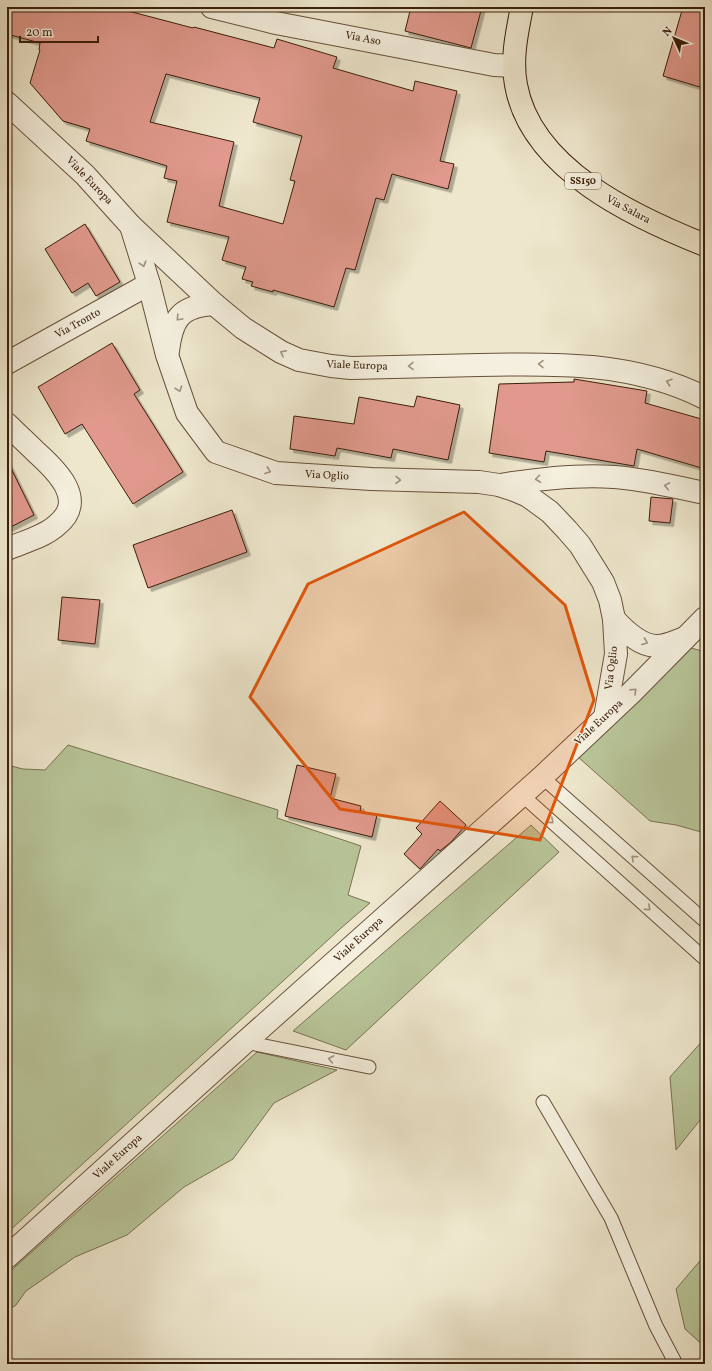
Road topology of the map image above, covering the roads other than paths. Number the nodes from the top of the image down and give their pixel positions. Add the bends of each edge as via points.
1 (212, 7) edge
2 (522, 7) edge
3 (514, 66) junction
4 (7, 103) edge
5 (131, 226) junction
6 (705, 245) edge
7 (149, 284) junction
8 (214, 304) junction
9 (167, 354) junction
10 (7, 363) edge
11 (705, 398) edge
12 (7, 424) edge
13 (499, 485) junction
14 (705, 493) edge
15 (7, 549) edge
16 (705, 618) edge
17 (614, 619) junction
18 (688, 636) junction
19 (605, 717) junction
20 (542, 777) junction
21 (522, 795) junction
22 (705, 921) edge
23 (705, 959) edge
24 (244, 1042) junction
25 (369, 1067) dead end
26 (543, 1102) dead end
27 (7, 1257) edge
28 (676, 1364) edge

1 - 3 street, Via Aso via 276,23 494,65
2 - 3 main road, Via Salara / SS150
3 - 6 main road, Via Salara / SS150 via 516,87 525,114 542,143 558,159 604,197 658,226
4 - 5 street, Viale Europa via 84,175
5 -> 7 street, Via Oglio
5 - 8 street, Viale Europa
7 - 9 street, Via Oglio
7 - 10 street, Via Tronto
8 -> 9 street via 192,308 178,320 170,333
11 -> 8 street, Viale Europa via 675,384 636,373 584,366 541,364 351,368 314,364 281,352 243,328
9 -> 13 street, Via Oglio via 187,413 216,452 276,473
12 - 15 street via 57,472 68,490 70,502 67,514 58,525
14 -> 13 street via 629,479 597,476 538,479
13 - 17 street, Via Oglio via 528,496 550,512 580,544 603,582
16 - 18 street, Viale Europa
17 -> 18 street, Via Oglio via 634,638 647,644 665,645
17 - 19 street, Via Oglio via 616,654
19 -> 18 street, Viale Europa
19 - 20 street, Viale Europa
20 - 21 street, Viale Europa
22 -> 20 lane
21 -> 23 lane
21 - 24 street, Viale Europa
25 -> 24 lane
24 - 27 street, Viale Europa
26 - 28 lane via 611,1218 656,1326

